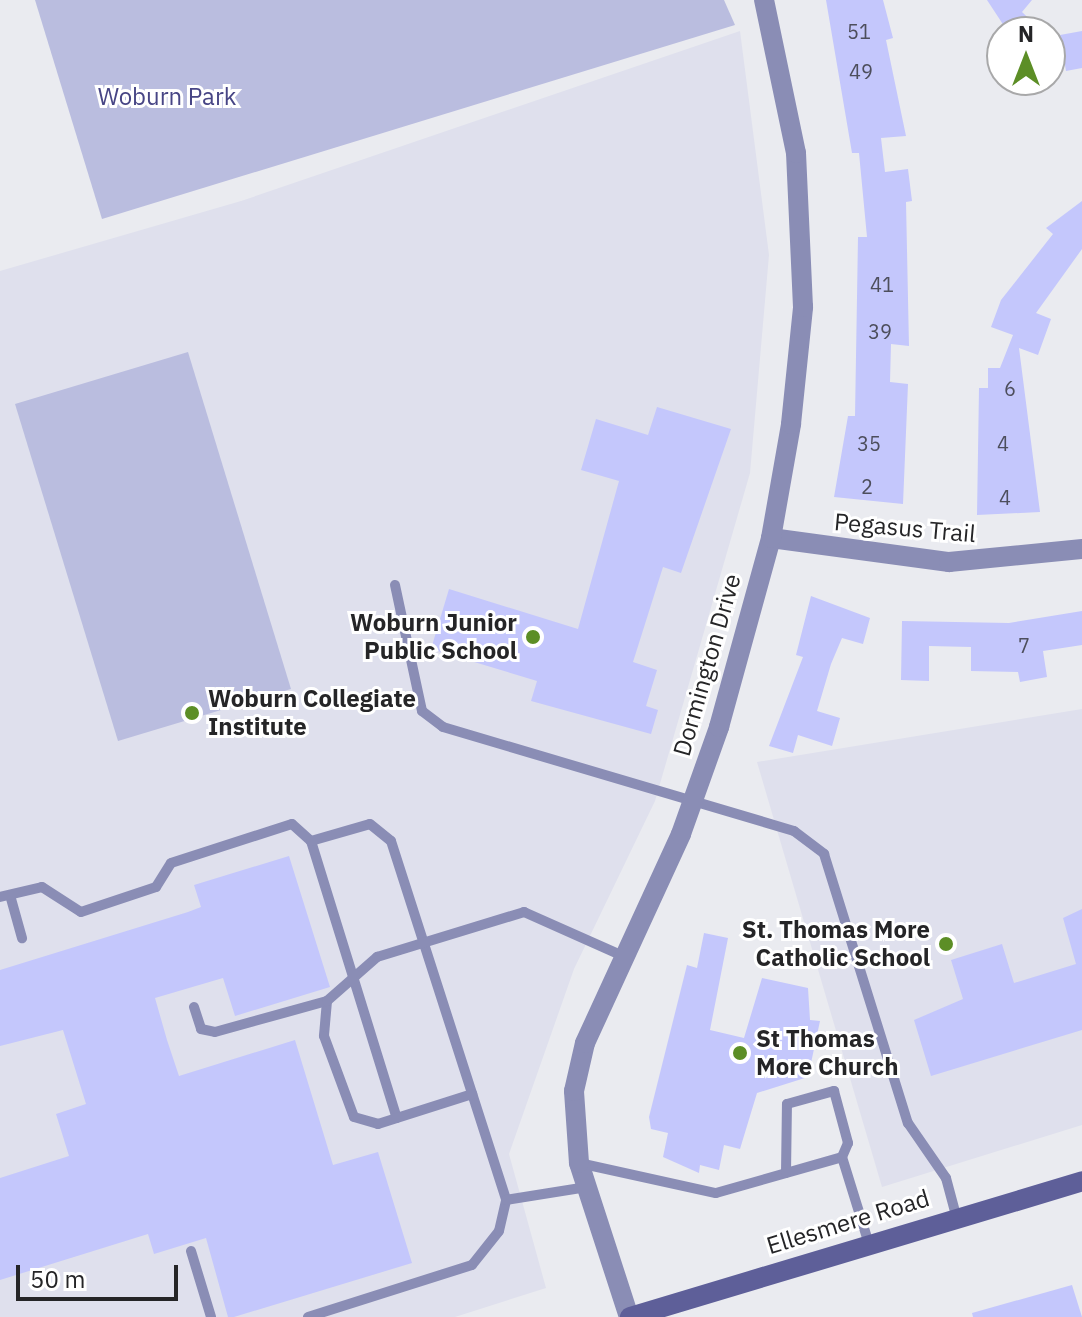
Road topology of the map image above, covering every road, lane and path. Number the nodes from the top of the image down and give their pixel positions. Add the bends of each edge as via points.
1 (764, 0) edge
2 (771, 538) junction
3 (1082, 549) edge
4 (395, 585) dead end
5 (692, 804) junction
6 (311, 841) junction
7 (5, 896) edge
8 (22, 938) dead end
9 (423, 941) junction
10 (623, 956) junction
11 (353, 979) junction
12 (327, 1001) junction
13 (194, 1007) dead end
14 (472, 1094) junction
15 (397, 1118) junction
16 (842, 1157) junction
17 (579, 1163) junction
18 (786, 1173) junction
19 (1082, 1181) edge
20 (587, 1187) junction
21 (506, 1200) junction
22 (956, 1216) junction
23 (868, 1241) junction
24 (191, 1251) dead end
25 (211, 1317) edge
26 (308, 1317) edge
27 (630, 1317) edge

1 - 2 street, Dormington Drive via 796,153 803,307
2 - 3 street, Pegasus Trail via 949,562
2 - 5 street, Dormington Drive
4 - 5 lane via 422,711 443,727
5 - 10 street, Dormington Drive
5 - 22 lane via 794,831 824,854 908,1123 946,1178
6 - 7 lane via 292,824 171,863 156,887 81,912 42,887
6 - 9 lane via 370,824 391,841
6 - 11 lane
7 - 8 lane
9 - 10 lane via 524,912
9 - 11 lane via 377,957
9 - 14 lane
10 - 17 street, Dormington Drive via 578,1072
11 - 12 lane
11 - 15 lane
12 - 13 lane via 215,1032 201,1029
12 - 15 lane via 324,1036 354,1117 378,1124
14 - 15 lane
14 - 21 lane
16 - 18 lane
16 - 18 lane via 848,1143 834,1091 787,1104
16 - 23 lane
17 - 18 lane via 716,1193
17 - 20 street, Dormington Drive
19 - 22 main road, Ellesmere Road
20 - 21 lane
20 - 27 street, Dormington Drive
21 - 26 lane via 499,1231 472,1265
22 - 23 main road, Ellesmere Road
23 - 27 main road, Ellesmere Road
24 - 25 lane

